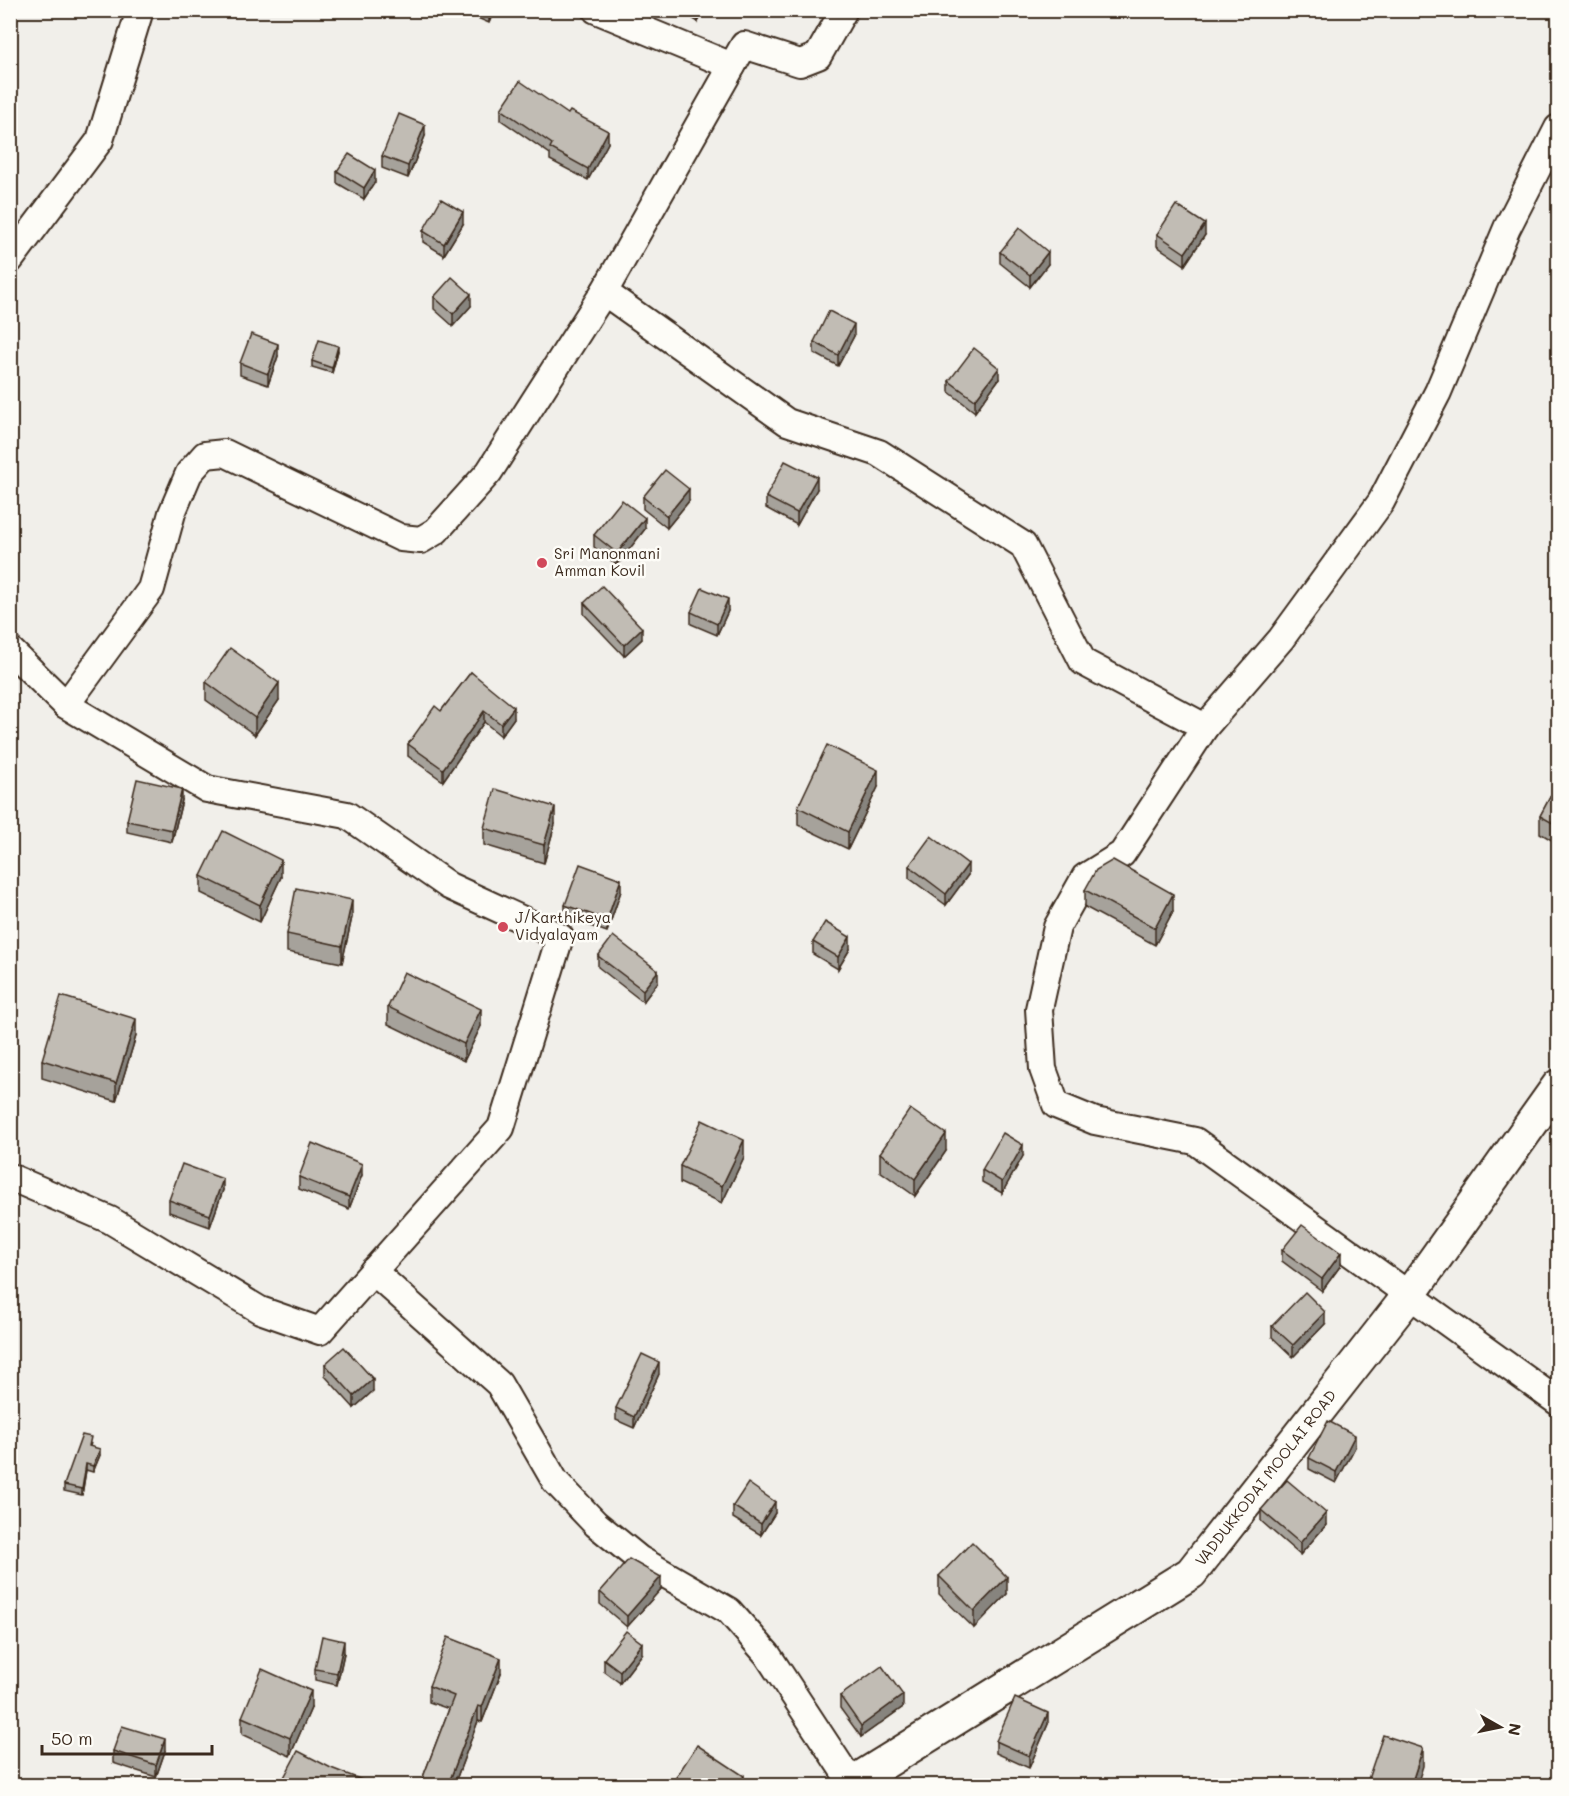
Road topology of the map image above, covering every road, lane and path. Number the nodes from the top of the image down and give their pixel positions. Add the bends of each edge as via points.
1 (140, 10) edge
2 (596, 10) edge
3 (844, 10) edge
4 (732, 66) junction
5 (1558, 128) edge
6 (10, 260) edge
7 (604, 292) junction
8 (10, 650) edge
9 (66, 705) junction
10 (1205, 727) junction
11 (1558, 1086) edge
12 (10, 1177) edge
13 (373, 1271) junction
14 (1410, 1294) junction
15 (1558, 1402) edge
16 (851, 1784) edge

1 - 6 street via 100,140
2 - 4 street
3 - 4 street via 818,56 800,63 744,45
4 - 7 street
5 - 10 street via 1507,228 1438,392 1381,502 1281,639
7 - 9 street via 489,472 436,531 420,540 401,537 225,453 205,455 189,473 172,513 151,590
7 - 10 street via 787,422 879,453 1023,545 1083,662
8 - 9 street
9 - 13 street via 207,789 347,815 449,886 560,937 501,1128
10 - 14 street via 1122,854 1085,877 1057,927 1039,1009 1043,1070 1056,1105 1095,1121 1195,1141
11 - 14 street, VADDUKKODAI MOOLAI ROAD
12 - 13 street via 110,1220 260,1310 320,1331
13 - 16 street via 498,1384 555,1481 596,1524 639,1559 729,1611 767,1654
14 - 15 street
14 - 16 street, VADDUKKODAI MOOLAI ROAD via 1191,1573

